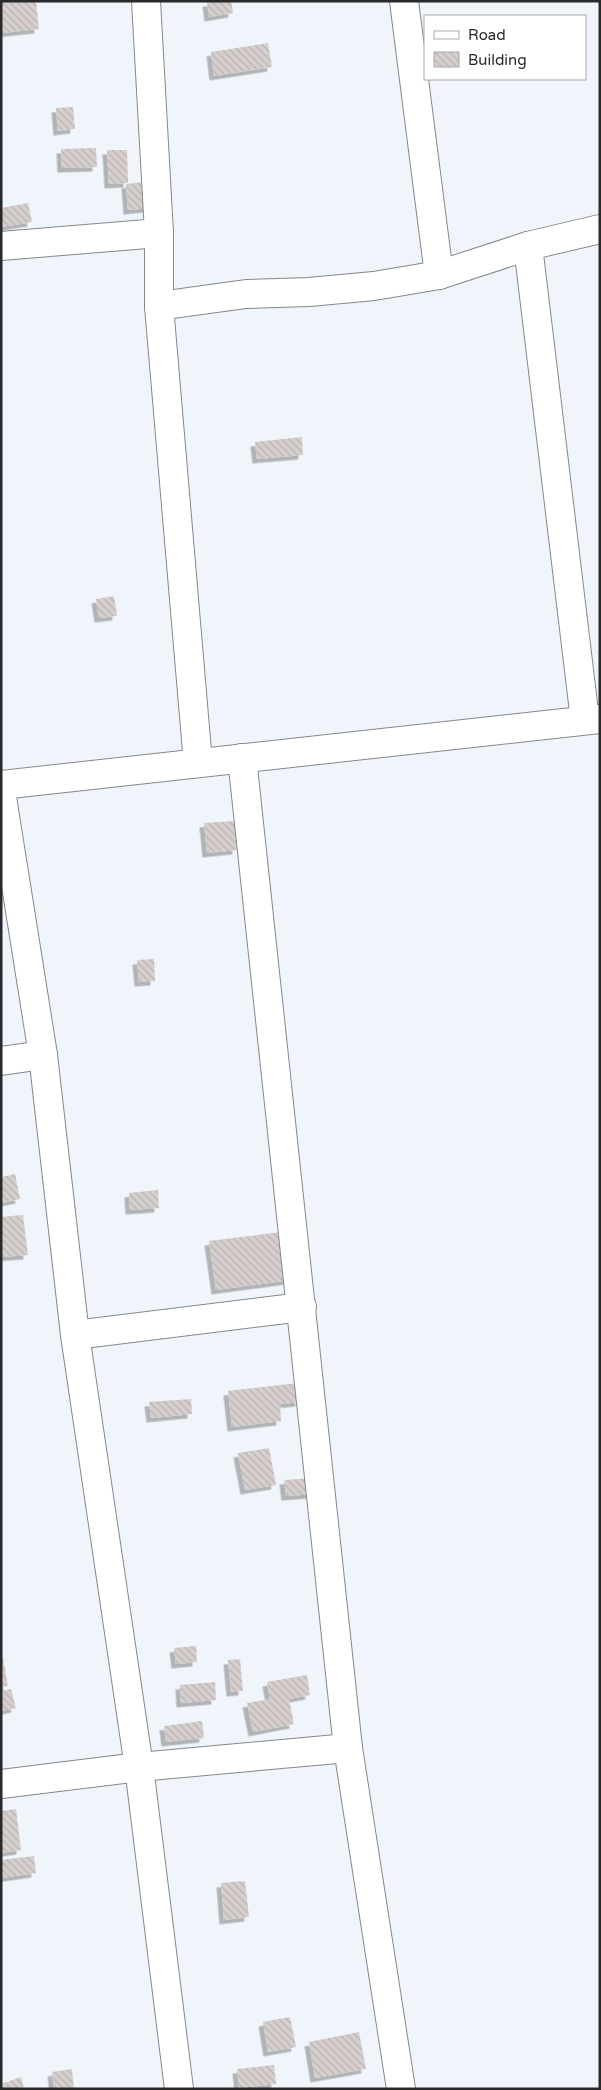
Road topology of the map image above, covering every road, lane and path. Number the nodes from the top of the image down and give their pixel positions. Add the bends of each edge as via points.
1 (146, 1) edge
2 (404, 1) edge
3 (600, 229) edge
4 (159, 233) junction
5 (1, 246) edge
6 (528, 246) junction
7 (439, 275) junction
8 (159, 306) junction
9 (592, 719) edge
10 (242, 758) junction
11 (198, 763) junction
12 (1, 784) edge
13 (1, 791) edge
14 (43, 1055) junction
15 (1, 1061) edge
16 (302, 1307) junction
17 (75, 1335) junction
18 (348, 1748) junction
19 (139, 1767) junction
20 (1, 1784) edge
21 (179, 2089) edge
22 (401, 2089) edge

1 - 4 street
2 - 7 street
3 - 6 street
4 - 5 street
4 - 8 street
6 - 7 street
6 - 9 street
7 - 8 street via 374,286 246,294
8 - 11 street
9 - 10 street
10 - 11 street
10 - 16 street
11 - 12 street
13 - 14 street
14 - 15 street
14 - 17 street
16 - 17 street
16 - 18 street
17 - 19 street
18 - 19 street
18 - 22 street
19 - 20 street
19 - 21 street

